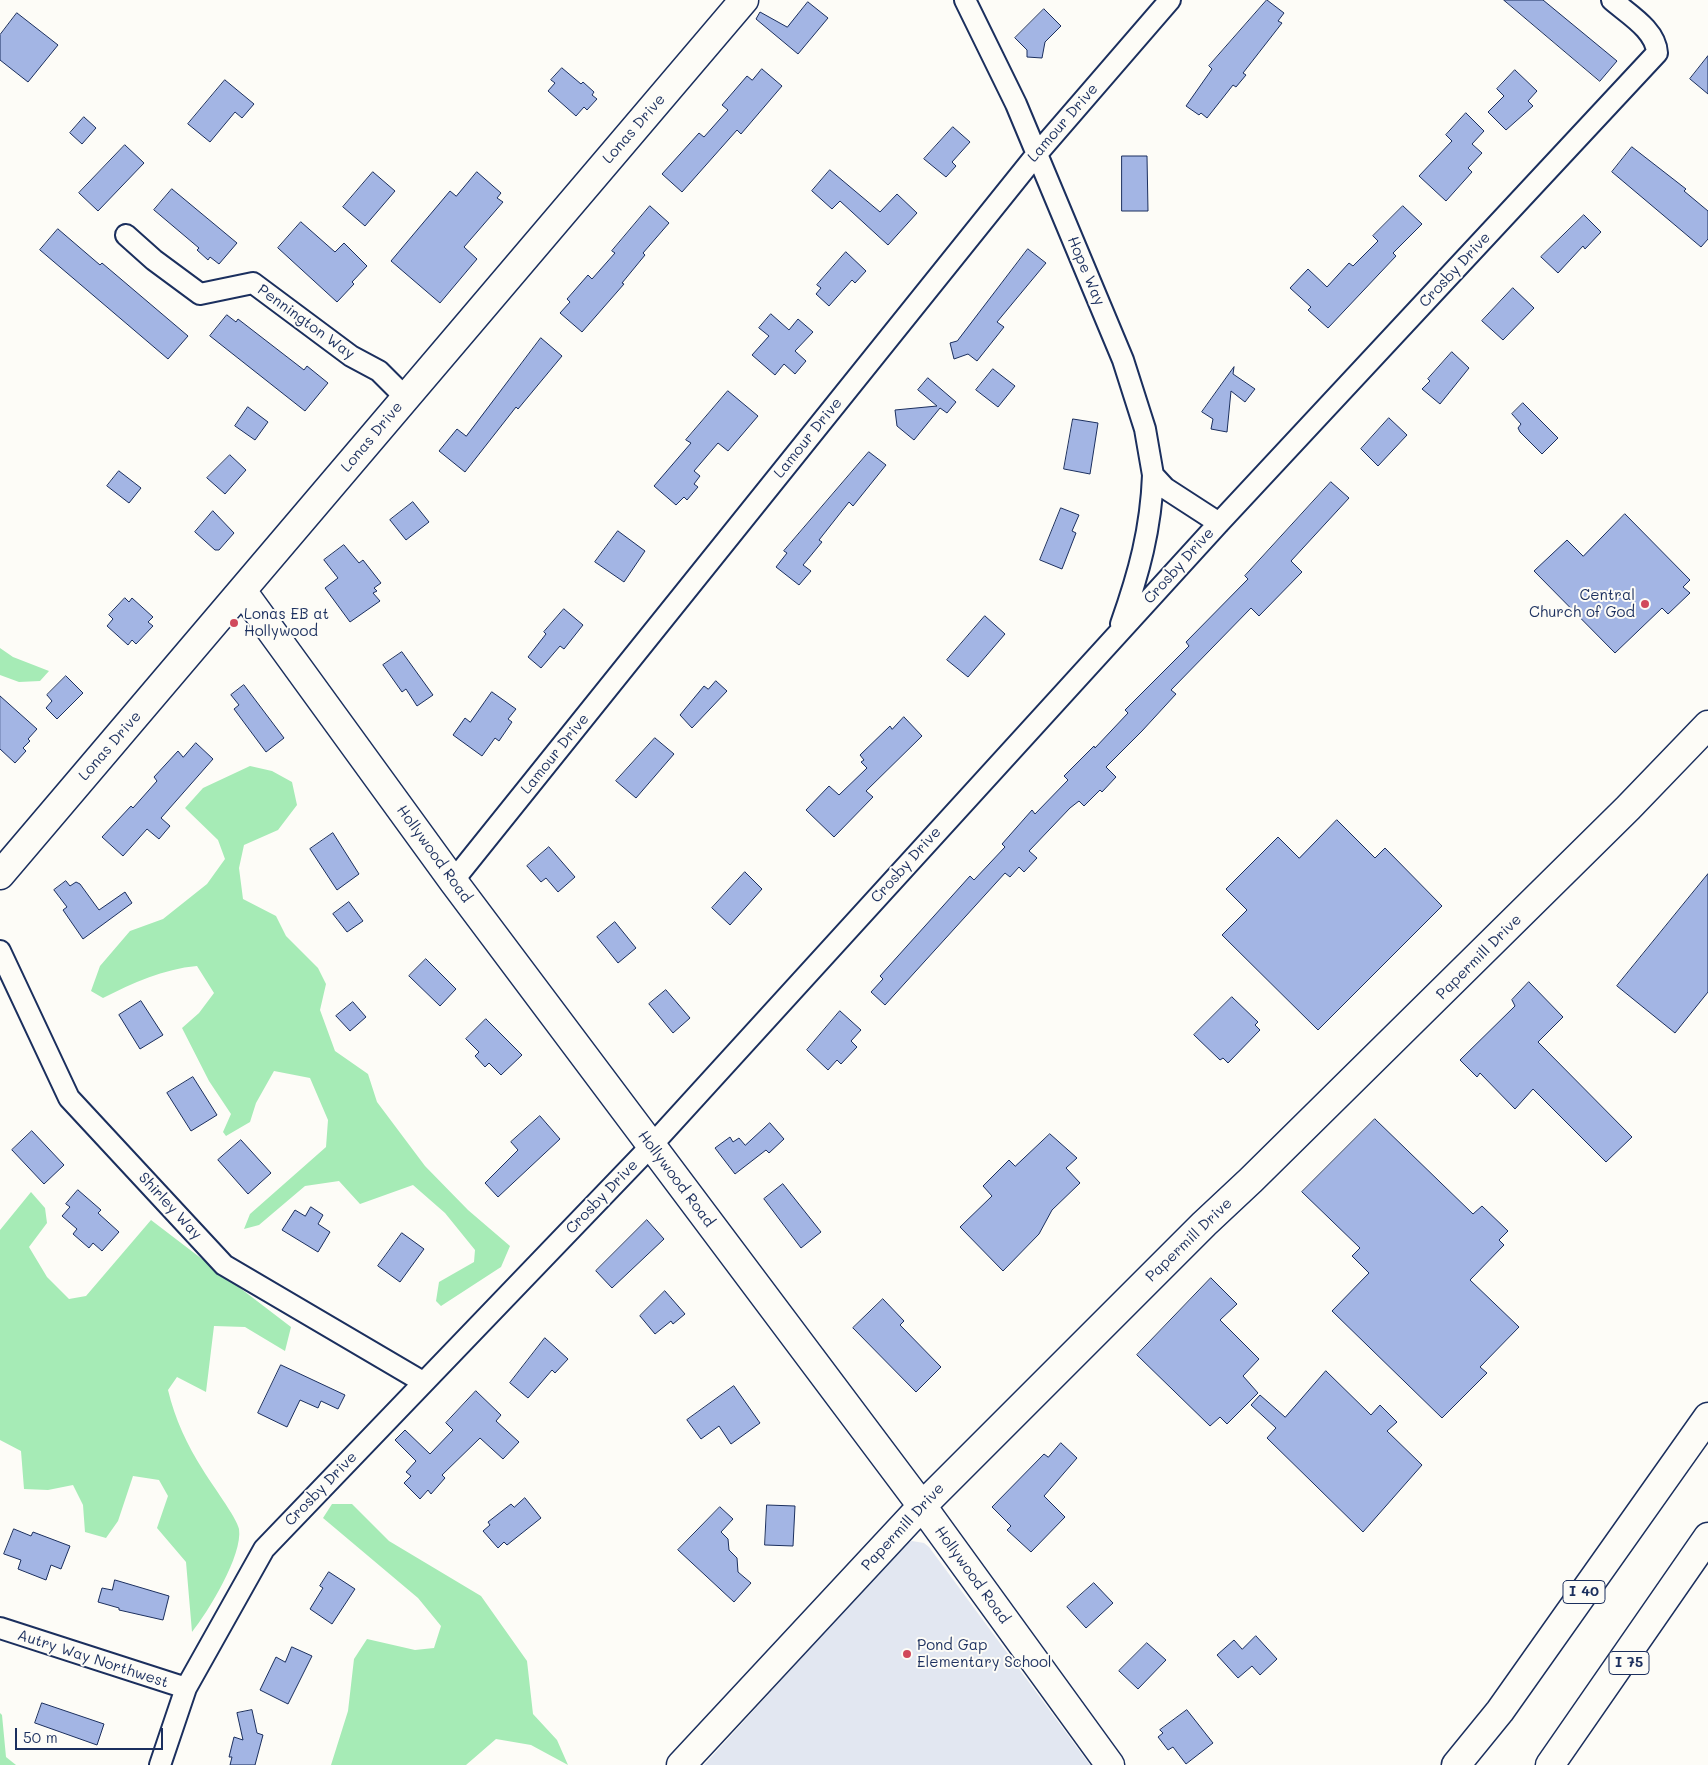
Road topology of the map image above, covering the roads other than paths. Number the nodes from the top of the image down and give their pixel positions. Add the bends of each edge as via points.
1 (744, 0) edge
2 (965, 0) edge
3 (1170, 0) edge
4 (1612, 0) edge
5 (1036, 154) junction
6 (126, 234) dead end
7 (405, 397) junction
8 (1153, 475) junction
9 (1219, 523) junction
10 (242, 592) junction
11 (1117, 634) junction
12 (1708, 725) edge
13 (0, 875) edge
14 (453, 881) junction
15 (0, 950) edge
16 (651, 1146) junction
17 (423, 1382) junction
18 (1708, 1417) edge
19 (922, 1506) junction
20 (1708, 1537) edge
21 (1708, 1560) edge
22 (0, 1628) edge
23 (186, 1688) junction
24 (160, 1765) edge
25 (681, 1765) edge
26 (1110, 1765) edge
27 (1456, 1765) edge
28 (1550, 1765) edge

1 - 7 main road, Lonas Drive
2 - 5 street, Hope Way via 1016,104
3 - 5 street, Lamour Drive
4 - 9 street, Crosby Drive via 1651,34 1657,43 1657,53
5 - 8 street, Hope Way via 1123,360 1145,429
5 - 14 street, Lamour Drive
6 - 7 street, Pennington Way via 154,260 200,294 253,283 351,356 379,371
7 - 10 main road, Lonas Drive
8 - 9 street via 1165,488
8 - 11 street, Hope Way via 1152,509 1145,550
9 - 11 street, Crosby Drive
10 - 13 main road, Lonas Drive
10 - 14 main road, Hollywood Road
11 - 16 street, Crosby Drive
12 - 19 main road, Papermill Drive
14 - 16 main road, Hollywood Road
15 - 17 street, Shirley Way via 69,1098 224,1265
16 - 17 street, Crosby Drive
16 - 19 main road, Hollywood Road
17 - 23 street, Crosby Drive via 264,1549
18 - 27 main road, I 40 via 1500,1711
19 - 25 main road, Papermill Drive
19 - 26 main road, Hollywood Road
20 - 28 main road
21 - 28 main road, I 75
22 - 23 street, Autry Way Northwest
23 - 24 street, Crosby Drive

